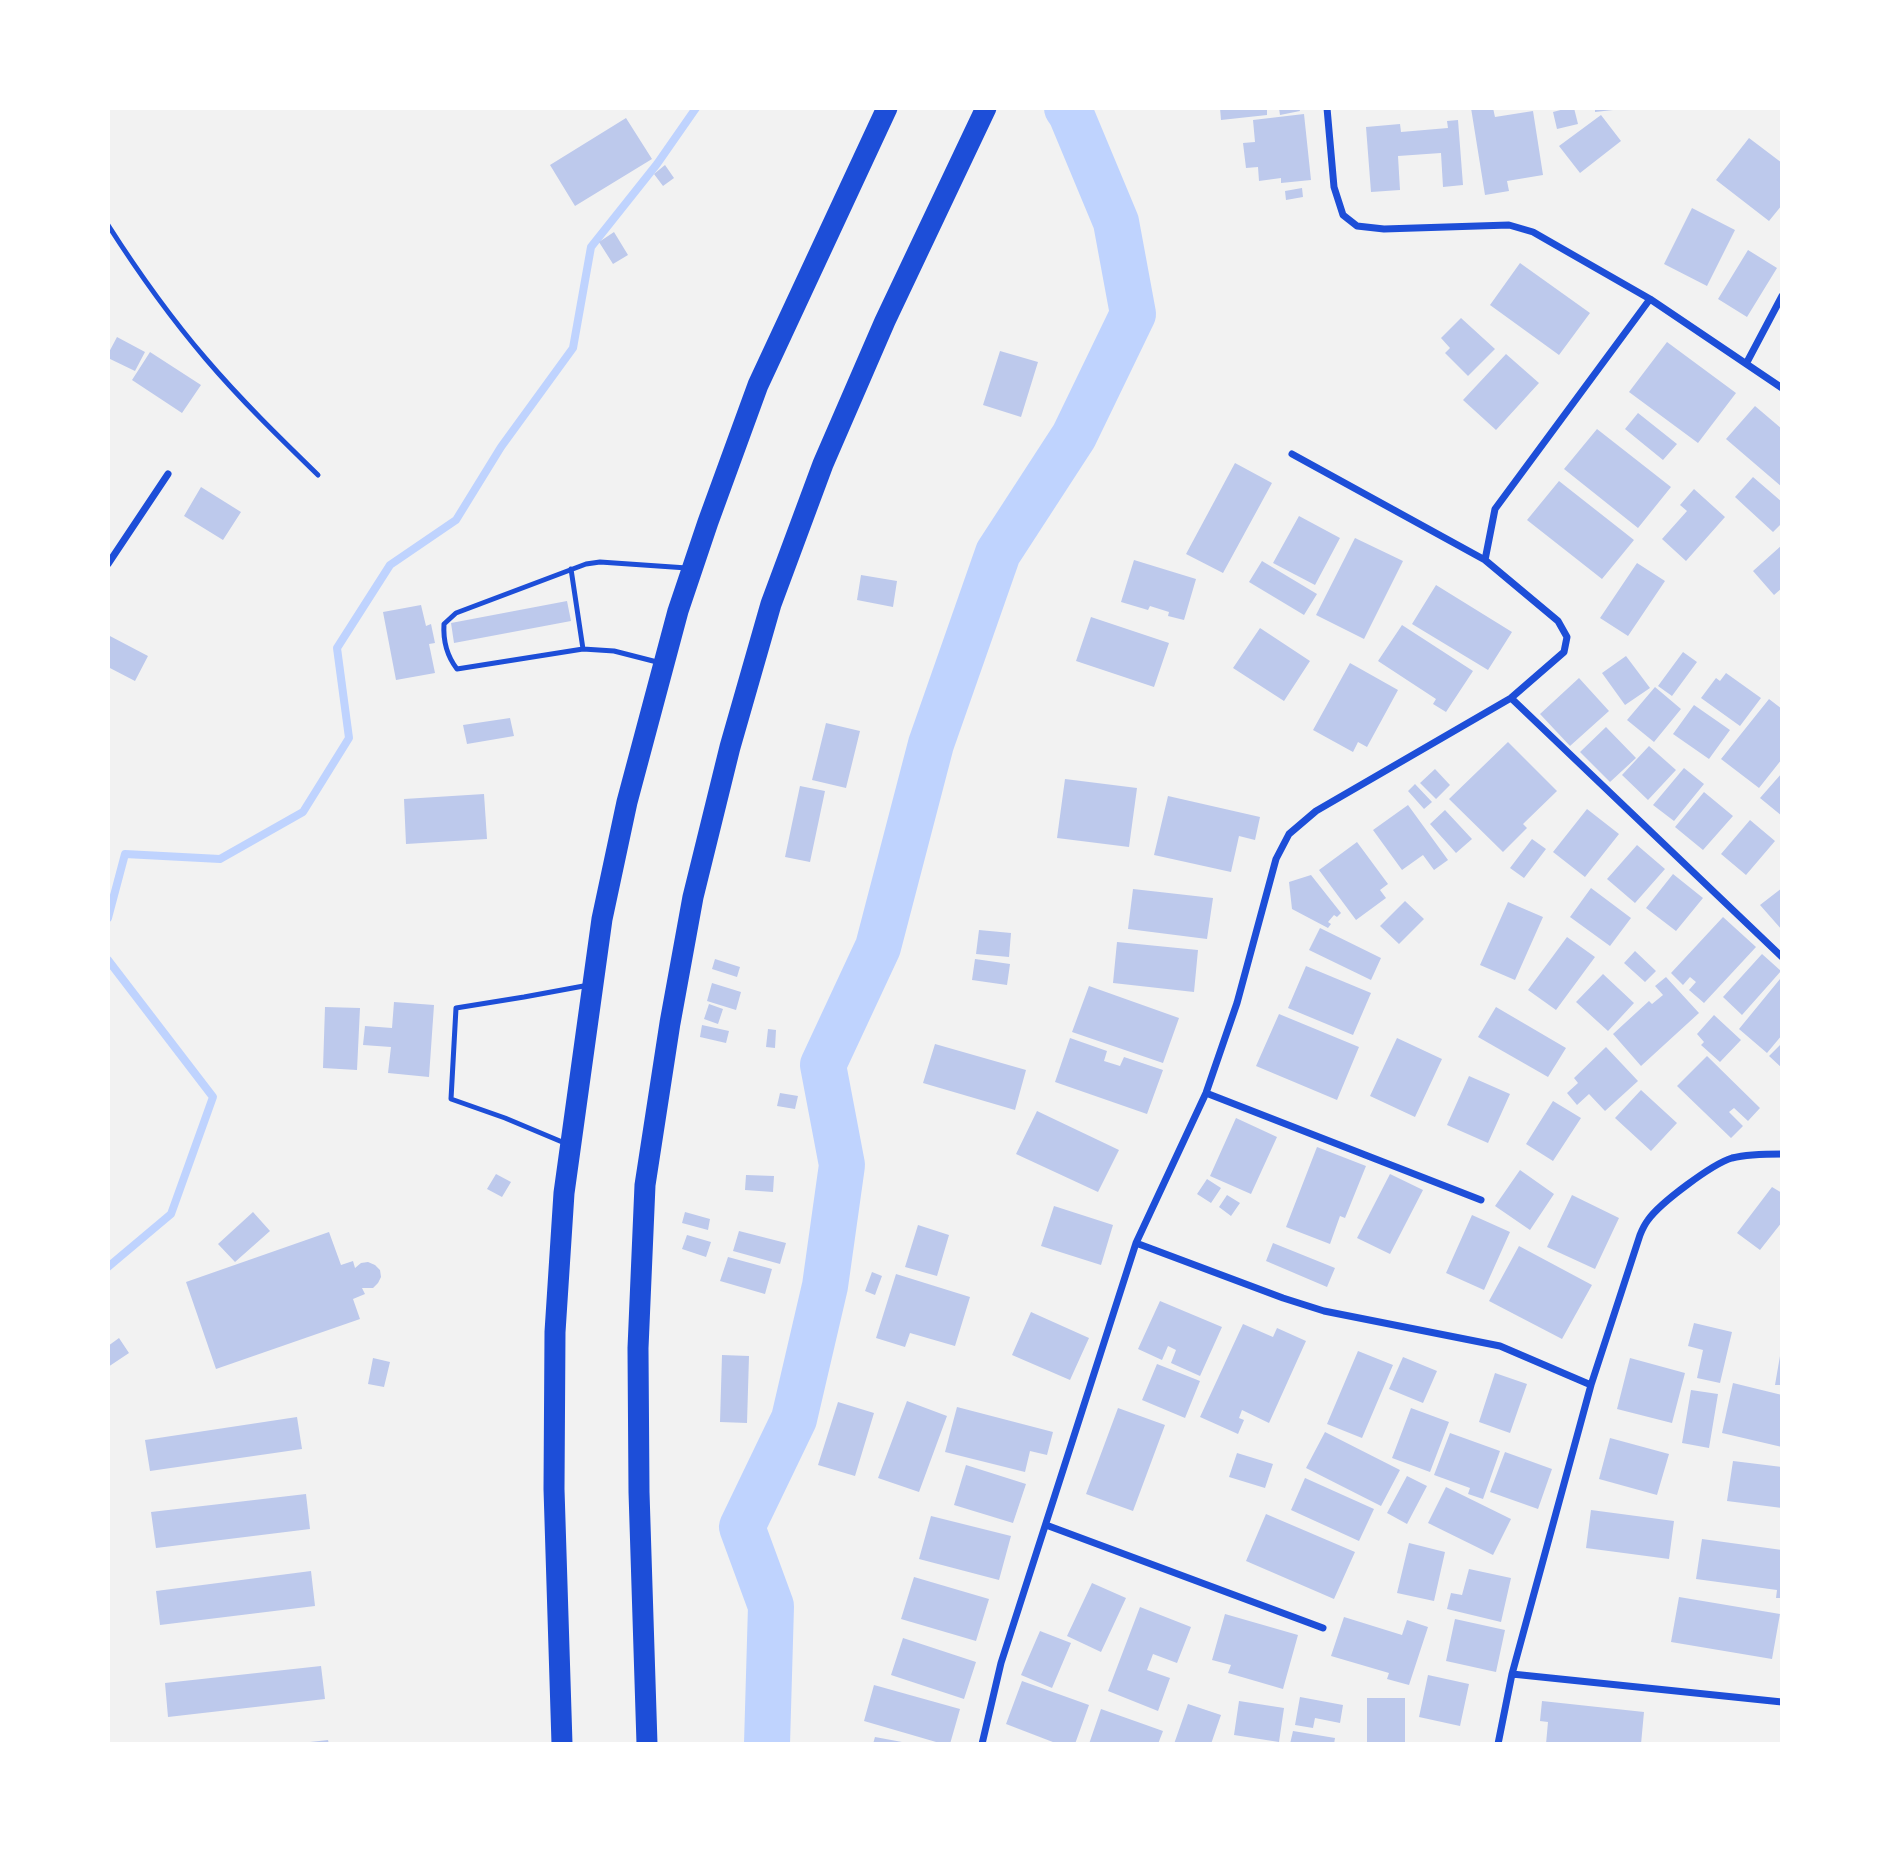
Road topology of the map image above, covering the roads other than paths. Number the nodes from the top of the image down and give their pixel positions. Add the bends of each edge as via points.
1 (887, 108) edge
2 (986, 108) edge
3 (1327, 108) edge
4 (108, 225) edge
5 (1782, 296) edge
6 (1650, 299) junction
7 (1746, 364) junction
8 (1782, 388) edge
9 (1292, 454) dead end
10 (168, 474) dead end
11 (318, 475) dead end
12 (1485, 561) junction
13 (108, 564) edge
14 (571, 569) junction
15 (692, 569) junction
16 (583, 649) junction
17 (664, 664) junction
18 (1511, 698) junction
19 (1782, 957) edge
20 (592, 984) junction
21 (1206, 1093) junction
22 (570, 1146) junction
23 (1782, 1154) edge
24 (1481, 1200) dead end
25 (1136, 1243) junction
26 (1591, 1385) junction
27 (1046, 1525) junction
28 (1323, 1628) dead end
29 (1513, 1674) junction
30 (1782, 1702) edge
31 (562, 1744) edge
32 (647, 1744) edge
33 (982, 1744) edge
34 (1498, 1744) edge

1 - 15 highway via 758,385
2 - 32 highway via 884,321 822,464 771,604 693,897 645,1185 638,1348
3 - 6 street via 1334,187 1343,215 1357,226 1509,225 1533,232
4 - 11 lane via 206,359
5 - 7 street
6 - 7 street
6 - 12 street via 1494,509
7 - 8 street
9 - 12 street
10 - 13 street
12 - 18 street via 1558,621 1567,638 1564,652
14 - 15 lane via 600,562
14 - 16 lane
14 - 16 lane via 456,613 444,624 443,634 457,669
15 - 17 highway
16 - 17 lane via 614,651
17 - 20 highway via 627,802
18 - 19 street
18 - 21 street via 1316,811 1289,834 1276,859 1237,1003
20 - 22 highway
20 - 22 lane via 456,1008 452,1099
21 - 24 street
21 - 25 street
22 - 31 highway via 555,1358
23 - 26 street via 1730,1159 1662,1205 1648,1220
25 - 26 street via 1324,1311 1500,1346
25 - 27 street
26 - 29 street
27 - 28 street
27 - 33 street via 1001,1663
29 - 30 street
29 - 34 street

